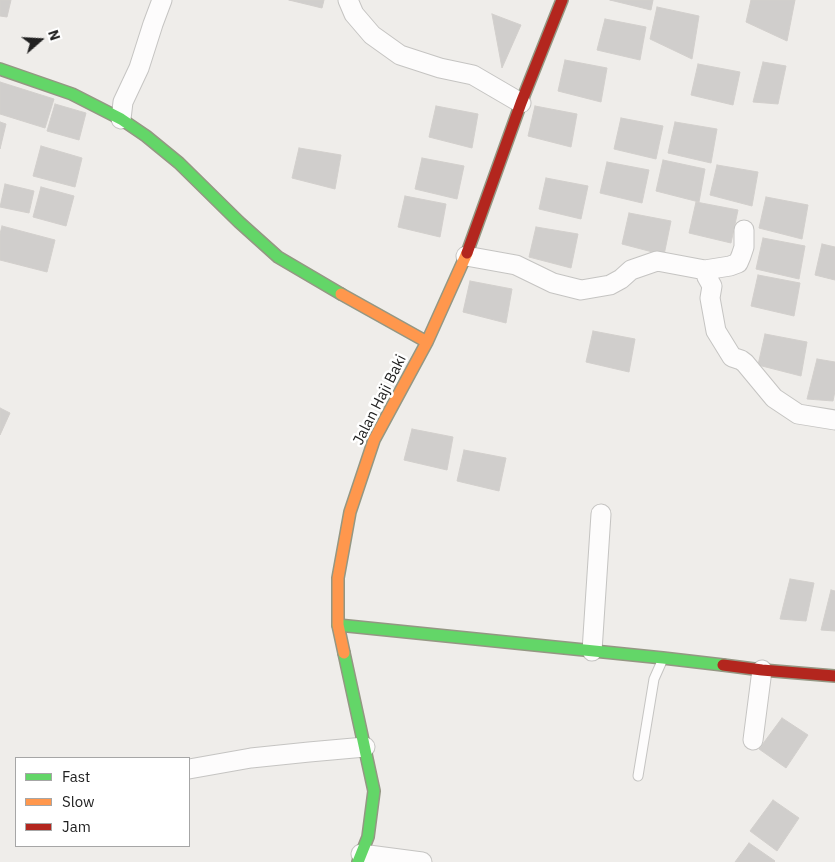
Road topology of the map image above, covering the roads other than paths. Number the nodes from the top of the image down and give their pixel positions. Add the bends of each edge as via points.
1 (162, 0) edge
2 (348, 0) edge
3 (562, 0) edge
4 (0, 69) edge
5 (521, 103) junction
6 (121, 119) junction
7 (744, 230) dead end
8 (466, 256) junction
9 (705, 270) junction
10 (427, 342) junction
11 (835, 420) edge
12 (601, 514) dead end
13 (338, 625) junction
14 (592, 651) junction
15 (663, 658) junction
16 (762, 670) junction
17 (835, 676) edge
18 (753, 740) dead end
19 (365, 747) junction
20 (190, 769) edge
21 (638, 776) dead end
22 (359, 858) edge
23 (422, 862) edge

1 - 6 street via 139,68 123,102
2 - 5 street via 354,14 372,35 400,55 473,75
3 - 5 street, Jalan Haji Baki
4 - 6 street via 72,94
5 - 8 street, Jalan Haji Baki
6 - 10 street via 178,163 278,257
7 - 9 street via 744,247 738,263
8 - 9 street via 516,265 553,283 582,290 610,286 631,270 657,261
8 - 10 street, Jalan Haji Baki
9 - 11 street via 712,286 710,298 716,331 732,357 745,362 774,398 798,414
10 - 13 street, Jalan Haji Baki via 374,440 350,512 338,578
12 - 14 street
13 - 14 street
13 - 19 street, Jalan Haji Baki
14 - 15 street
15 - 16 street
15 - 21 lane via 654,679
16 - 17 street
16 - 18 street
19 - 20 street via 251,758
19 - 22 street, Jalan Haji Baki via 374,791 368,837
22 - 23 street

